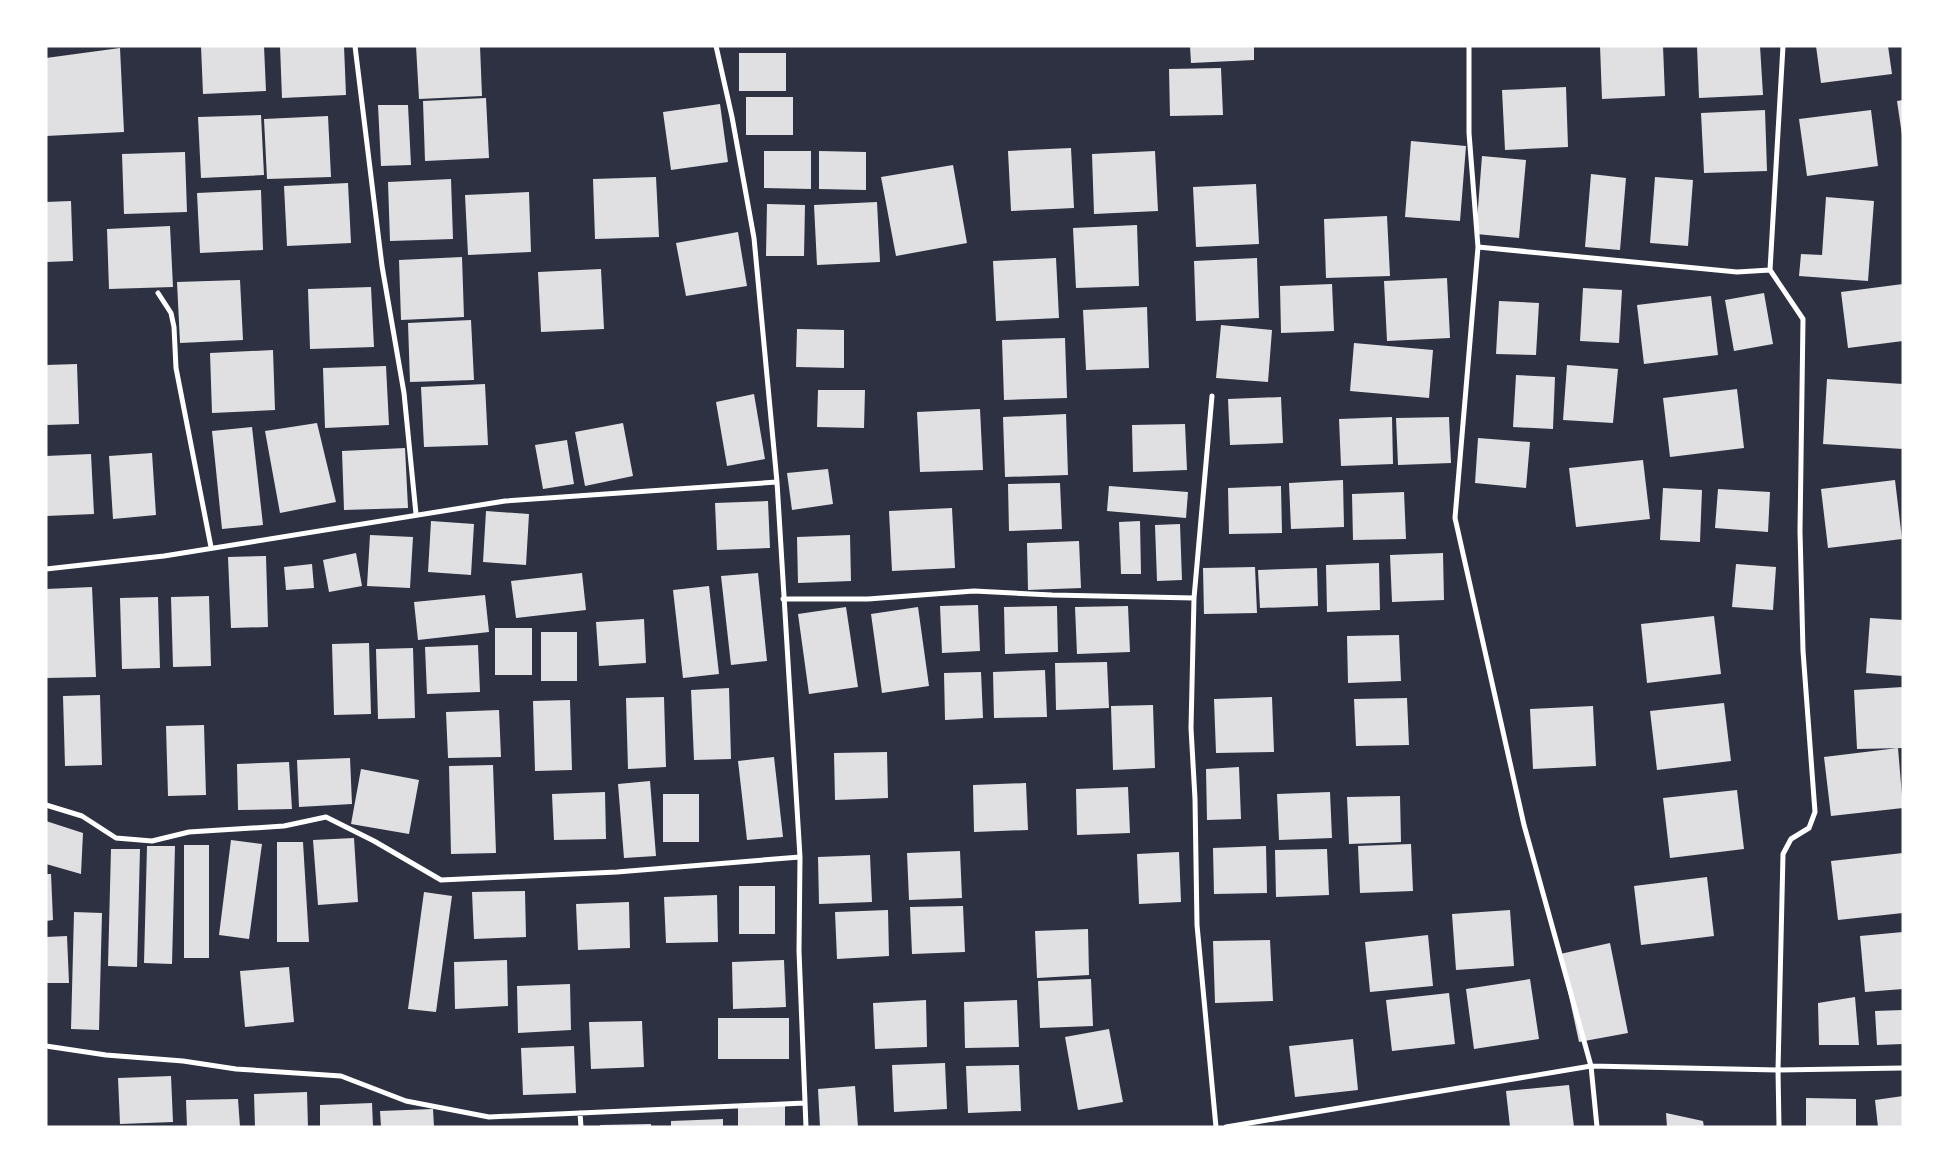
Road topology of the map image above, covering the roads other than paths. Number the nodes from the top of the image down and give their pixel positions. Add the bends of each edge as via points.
1 (355, 46) edge
2 (716, 46) edge
3 (1469, 46) edge
4 (1783, 46) edge
5 (1478, 248) junction
6 (1770, 270) junction
7 (158, 293) dead end
8 (1212, 396) dead end
9 (777, 482) junction
10 (416, 514) junction
11 (211, 548) junction
12 (46, 569) edge
13 (1194, 598) junction
14 (783, 599) junction
15 (46, 805) edge
16 (800, 857) junction
17 (46, 1046) edge
18 (1591, 1066) junction
19 (1903, 1068) edge
20 (1778, 1070) junction
21 (806, 1103) junction
22 (580, 1113) junction
23 (581, 1127) edge
24 (806, 1127) edge
25 (1216, 1127) edge
26 (1226, 1127) edge
27 (1598, 1127) edge
28 (1779, 1127) edge

1 - 10 street via 382,266 404,393
2 - 9 street via 754,238
3 - 5 street via 1469,132
4 - 6 street
5 - 6 street via 1737,272
5 - 18 street via 1455,518 1524,825
6 - 20 street via 1803,319 1800,531 1803,642 1815,812 1809,828 1791,839 1783,854
7 - 11 street via 171,313 176,368
8 - 13 street
9 - 10 street via 505,501
9 - 14 street
10 - 11 street
11 - 12 street
13 - 14 street via 974,591 868,599
13 - 25 street via 1191,728 1197,925
14 - 16 street
15 - 16 street via 82,816 116,838 152,841 189,832 284,826 326,817 441,880 617,872
16 - 21 street via 799,951
17 - 22 street via 236,1069 341,1076 406,1101 489,1117
18 - 20 street
18 - 26 street
18 - 27 street
19 - 20 street
20 - 28 street
21 - 22 street
21 - 24 street
22 - 23 street

